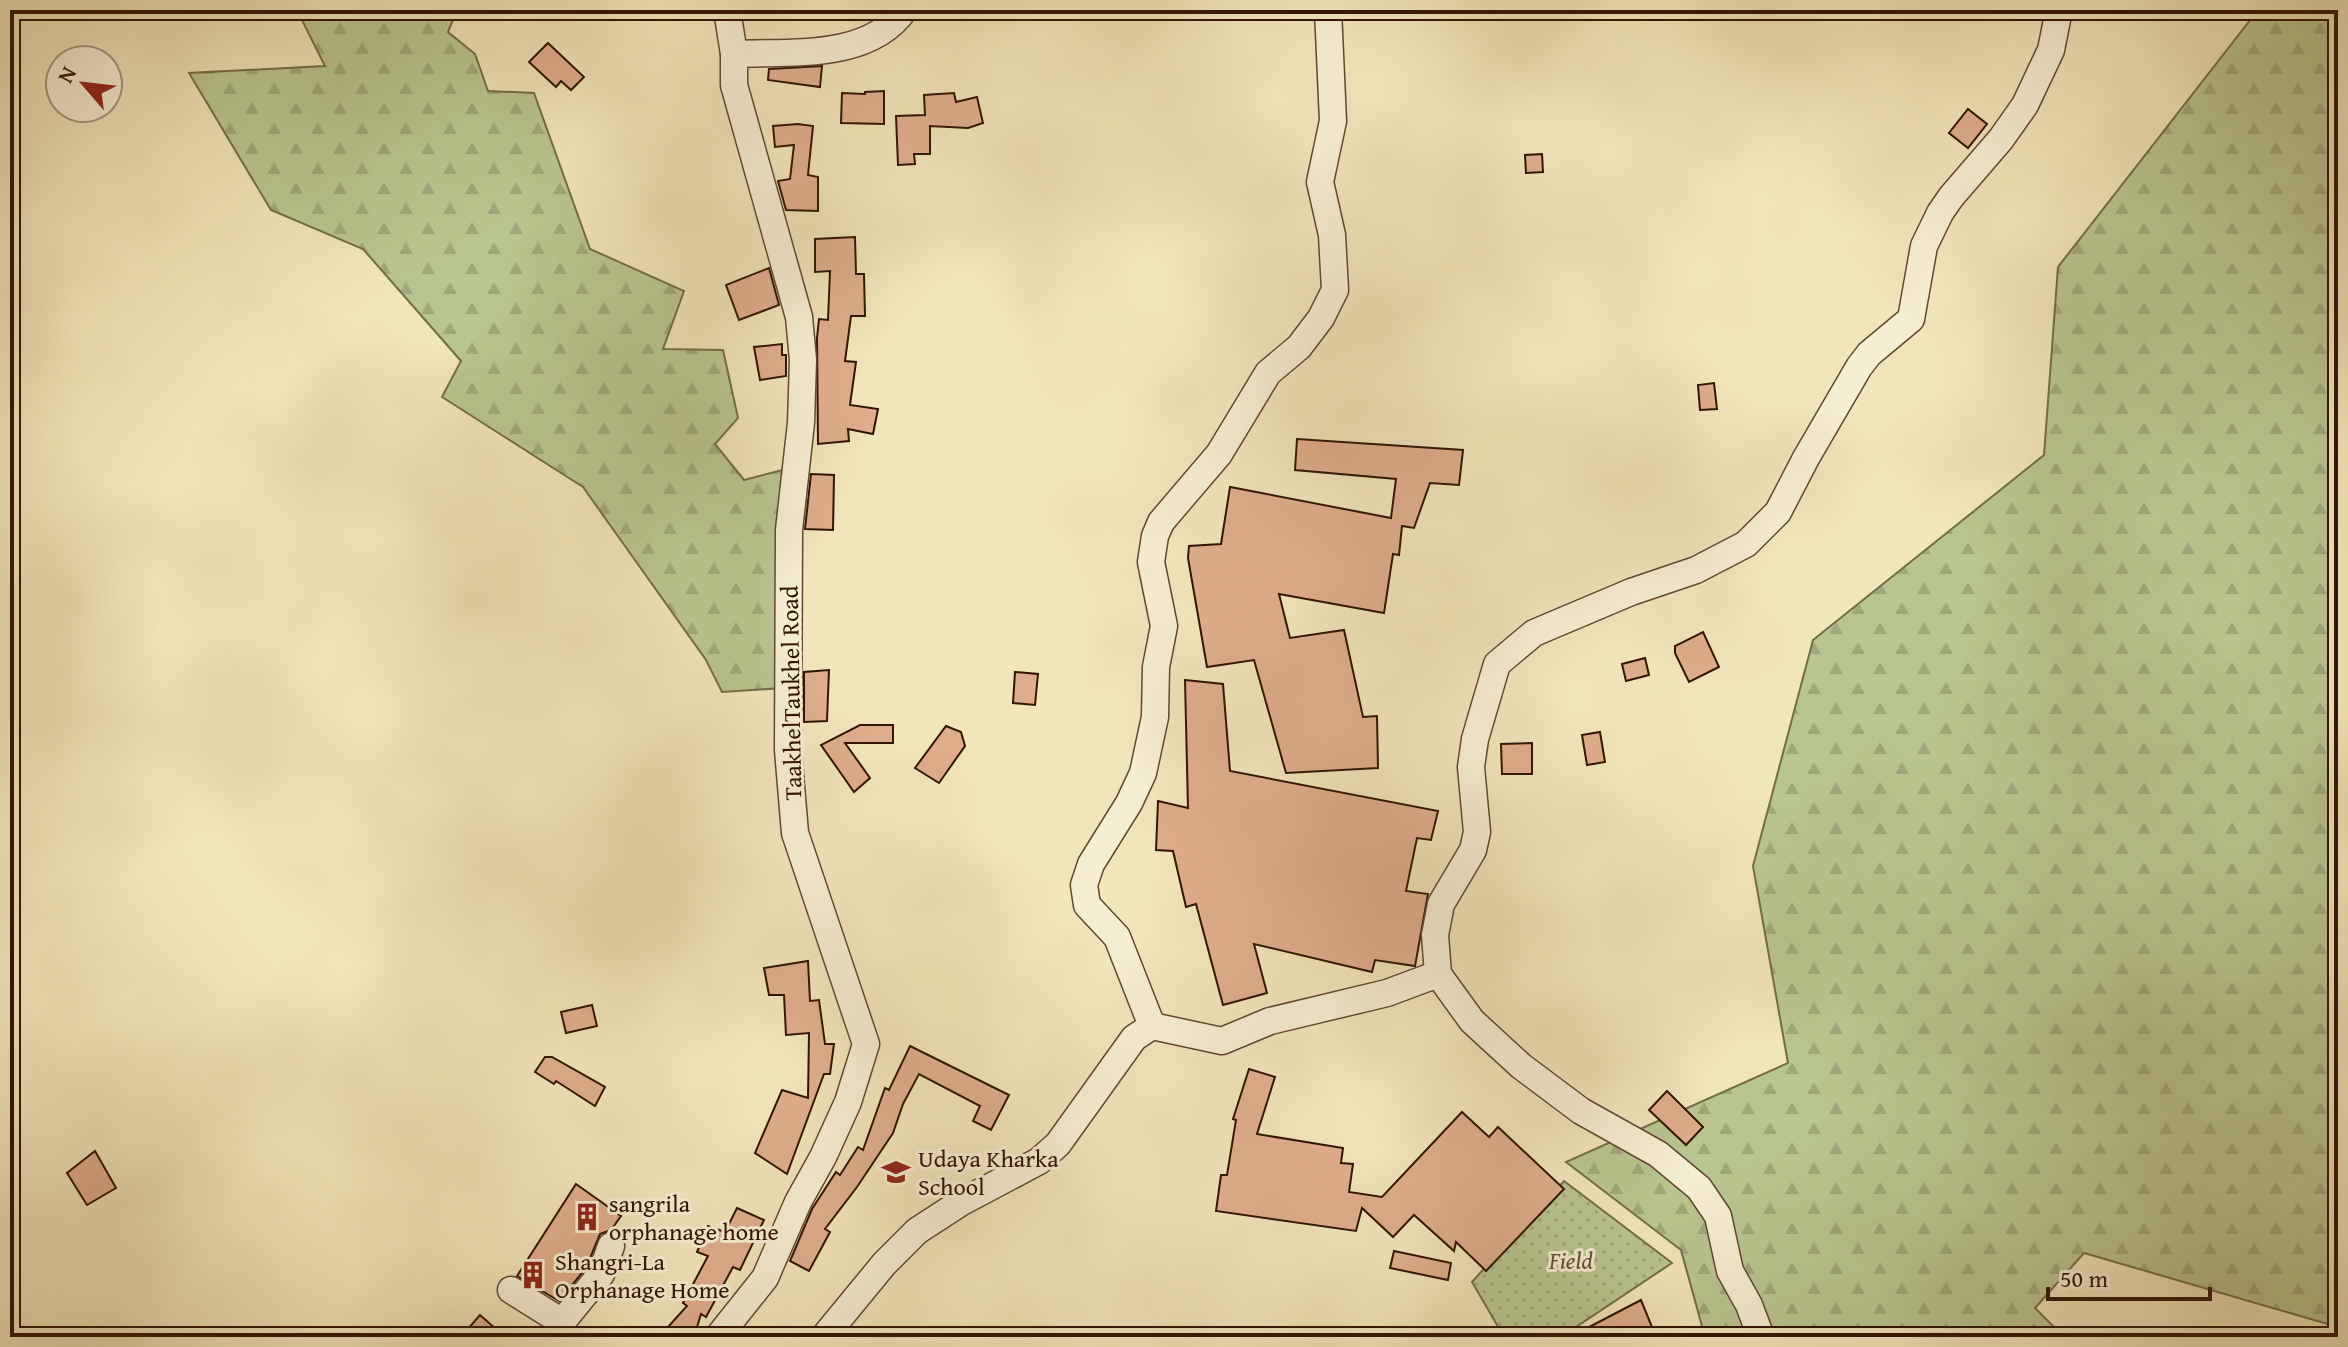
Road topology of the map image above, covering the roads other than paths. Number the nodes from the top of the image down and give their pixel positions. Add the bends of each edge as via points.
1 (727, 10) edge
2 (904, 10) edge
3 (1328, 10) edge
4 (2059, 10) edge
5 (734, 54) junction
6 (1438, 974) junction
7 (1152, 1026) junction
8 (611, 1246) dead end
9 (511, 1290) dead end
10 (561, 1329) edge
11 (718, 1337) edge
12 (824, 1337) edge
13 (1761, 1337) edge

1 - 5 street, TaakhelTaukhel Road
2 - 5 street via 895,23 845,48
3 - 7 street via 1333,121 1320,182 1332,235 1335,290 1321,318 1299,347 1268,373 1219,454 1155,536 1151,562 1164,626 1152,731 1143,773 1084,885 1087,905 1117,937
4 - 6 street via 2056,36 2025,105 1951,197 1924,246 1911,319 1859,367 1778,512 1729,554 1534,633 1497,664 1471,767 1477,832 1466,866 1441,904 1435,935
5 - 11 street, TaakhelTaukhel Road via 734,85 799,317 803,360 789,530 788,750 795,833 866,1044 848,1102 765,1278
6 - 7 street via 1387,993 1270,1021 1222,1041
6 - 13 street via 1472,1021 1521,1066 1581,1111 1658,1154 1699,1188 1718,1216 1730,1271
7 - 12 street via 1134,1038 1058,1144 1039,1161 917,1231
8 - 10 street via 601,1274
9 - 10 street

